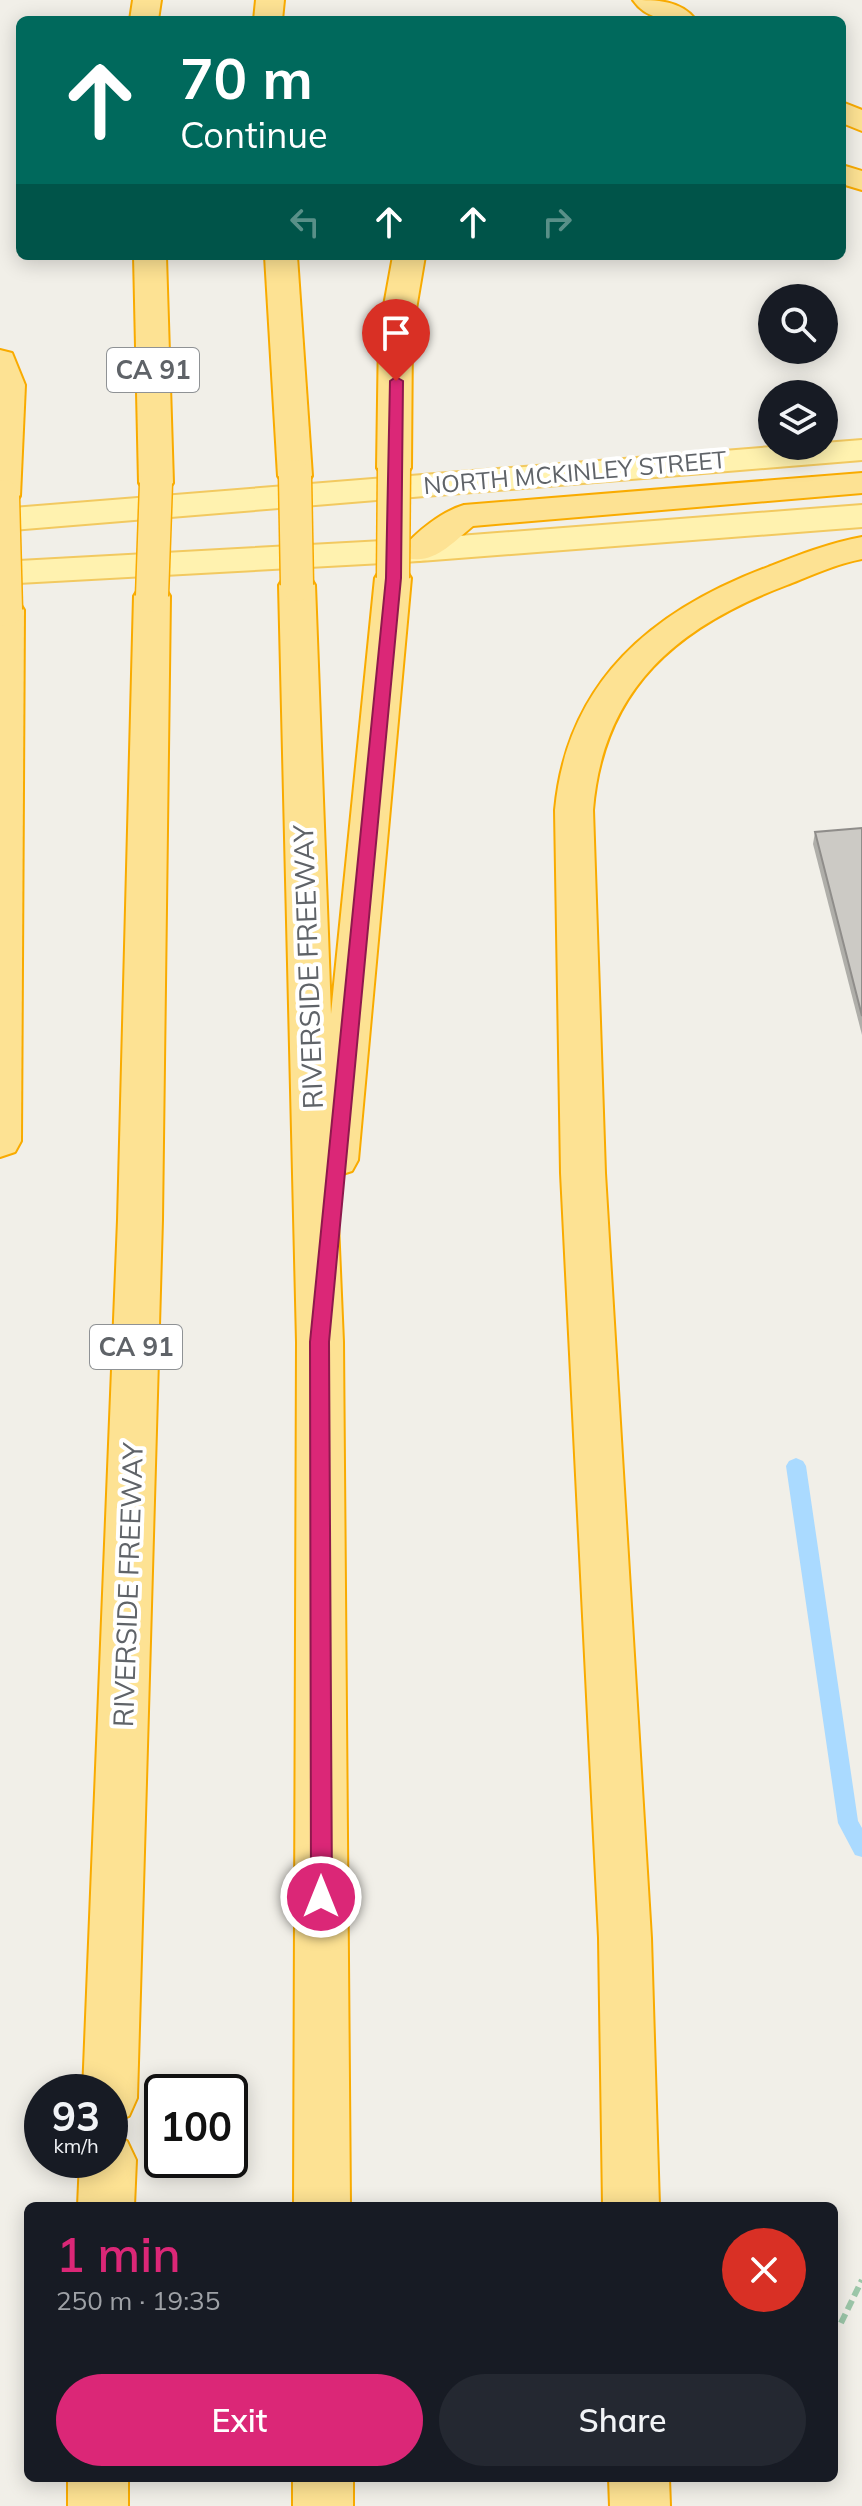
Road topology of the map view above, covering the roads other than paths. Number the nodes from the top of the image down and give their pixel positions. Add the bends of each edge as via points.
1 (647, 0) edge
2 (675, 16) edge
3 (150, 260) edge
4 (281, 260) edge
5 (408, 260) edge
6 (0, 360) edge
7 (862, 450) edge
8 (862, 483) edge
9 (2, 508) edge
10 (862, 516) edge
11 (862, 548) edge
12 (407, 564) junction
13 (3, 591) edge
14 (0, 1141) edge
15 (320, 1342) junction
16 (111, 2074) edge
17 (107, 2178) edge
18 (106, 2202) edge
19 (322, 2202) edge
20 (631, 2202) edge
21 (98, 2482) edge
22 (323, 2482) edge
23 (639, 2482) edge
24 (98, 2506) edge
25 (323, 2506) edge
26 (640, 2506) edge

1 - 2 highway
3 - 16 highway, RIVERSIDE FREEWAY / CA 91, bridge via 156,483 140,1220
4 - 15 highway, RIVERSIDE FREEWAY, bridge via 295,476
5 - 12 highway, bridge via 398,323 394,468
6 - 9 highway via 8,385
7 - 9 main road, NORTH MCKINLEY STREET
8 - 12 highway via 464,516
9 - 13 highway, bridge
10 - 12 main road
11 - 20 highway via 756,582 719,600 659,642 622,676 602,706 578,775 574,810 583,1173 625,1938
12 - 13 main road
12 - 15 highway
13 - 14 highway
15 - 19 highway, RIVERSIDE FREEWAY
17 - 18 highway
21 - 24 highway
22 - 25 highway
23 - 26 highway

